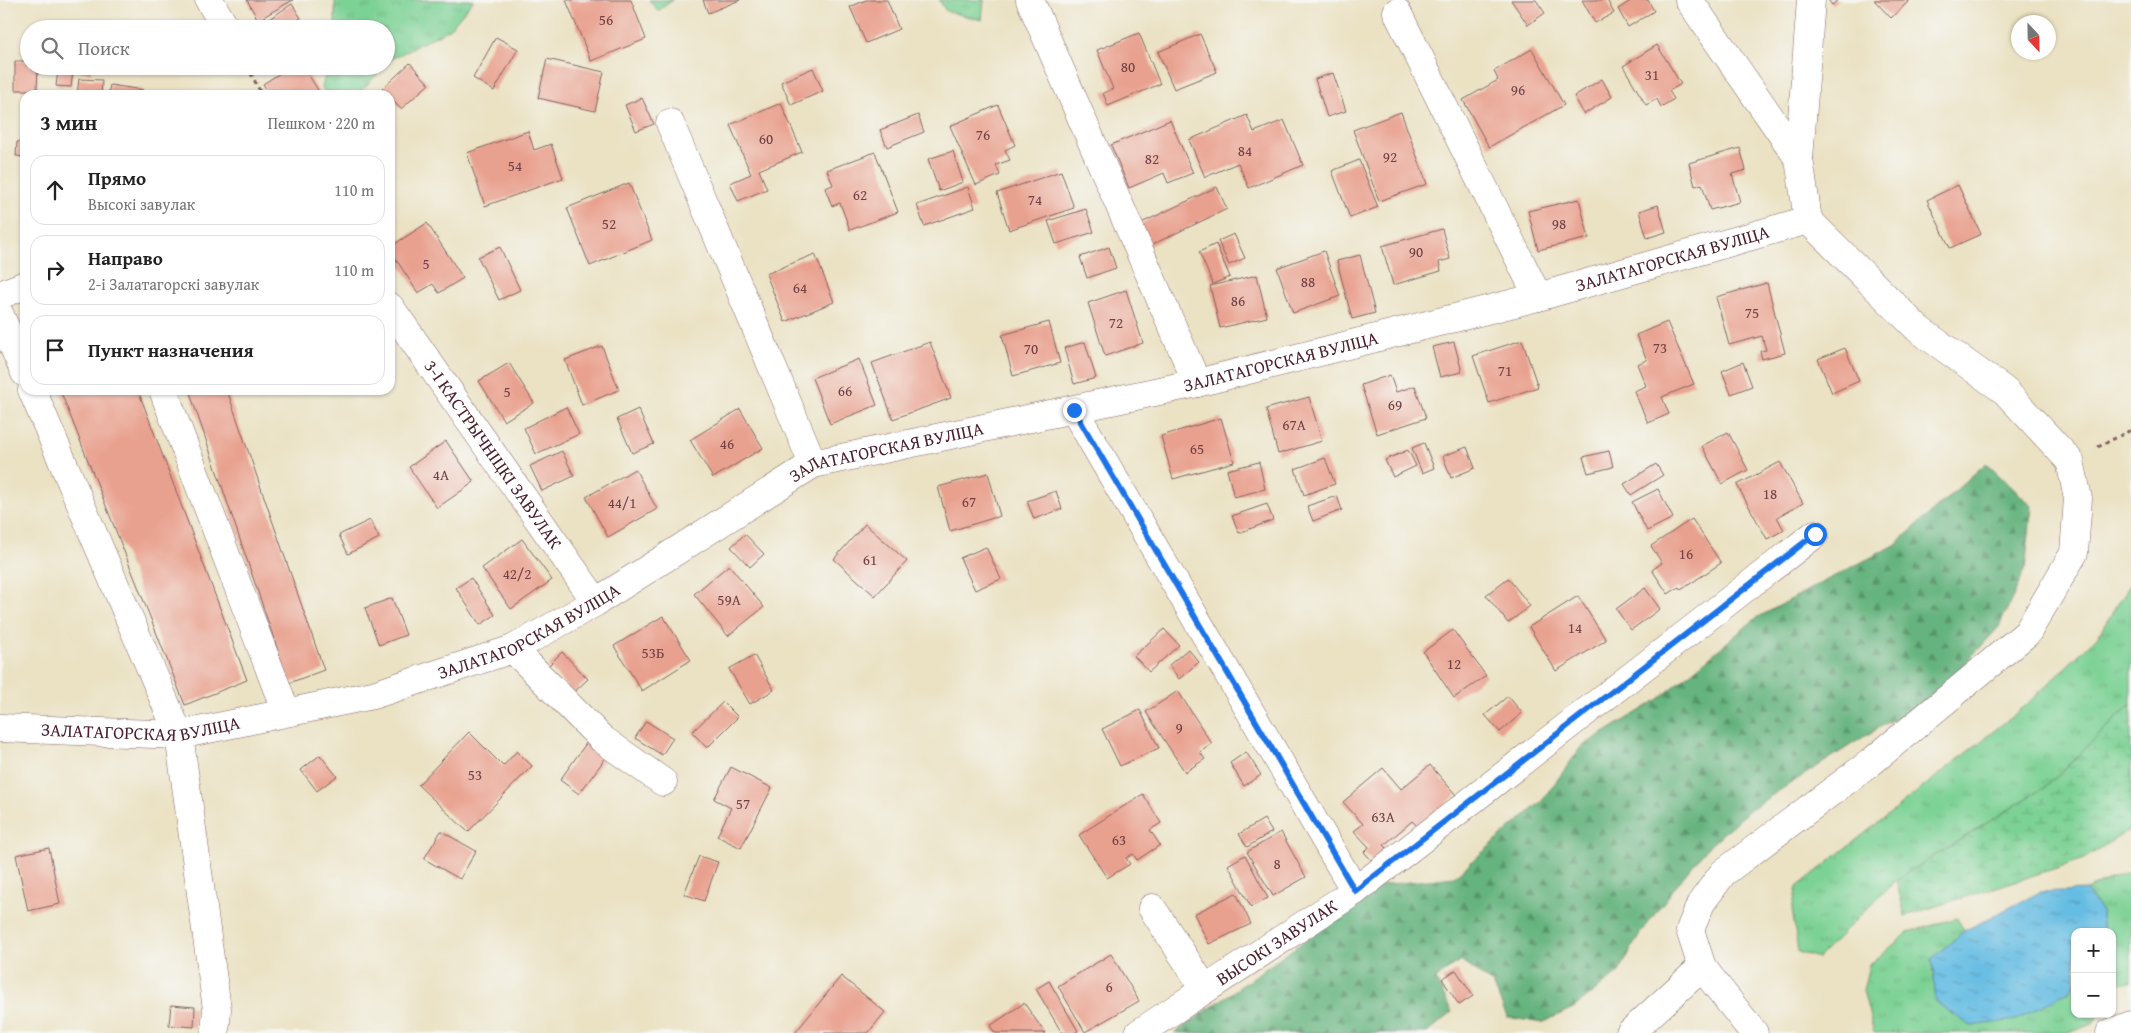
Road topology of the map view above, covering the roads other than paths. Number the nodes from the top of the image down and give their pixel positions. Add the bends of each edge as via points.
1 (209, 0) edge
2 (1030, 0) edge
3 (1689, 0) edge
4 (1811, 0) edge
5 (1397, 12) dead end
6 (221, 20) edge
7 (670, 123) dead end
8 (1799, 159) junction
9 (1808, 220) junction
10 (20, 286) edge
11 (0, 295) edge
12 (1538, 297) junction
13 (395, 314) edge
14 (0, 315) edge
15 (20, 361) edge
16 (1196, 383) junction
17 (34, 395) edge
18 (165, 395) edge
19 (1074, 410) junction
20 (814, 464) junction
21 (1815, 534) dead end
22 (596, 602) junction
23 (512, 649) junction
24 (286, 712) junction
25 (0, 728) edge
26 (179, 734) junction
27 (663, 782) dead end
28 (1355, 891) junction
29 (1152, 908) dead end
30 (1702, 967) junction
31 (1205, 989) junction
32 (2131, 1026) edge
33 (215, 1033) edge
34 (1139, 1033) edge
35 (1630, 1033) edge
36 (1754, 1033) edge
37 (2110, 1033) edge

1 - 6 street
2 - 16 street
3 - 8 street
4 - 8 street
5 - 12 street
7 - 20 street
8 - 9 street
9 - 12 street, ЗАЛАТАГОРСКАЯ ВУЛІЦА
9 - 30 street via 1918,329 2005,391 2070,461 2078,498 2074,553 2027,633 1870,763 1723,873 1701,903 1690,930
10 - 11 street
12 - 16 street, ЗАЛАТАГОРСКАЯ ВУЛІЦА
13 - 22 street, 3-І КАСТРЫЧНІЦКІ ЗАВУЛАК
14 - 15 street
16 - 19 street, ЗАЛАТАГОРСКАЯ ВУЛІЦА
17 - 26 street
18 - 24 street
19 - 20 street, ЗАЛАТАГОРСКАЯ ВУЛІЦА
19 - 28 street
20 - 22 street, ЗАЛАТАГОРСКАЯ ВУЛІЦА
21 - 28 street, ВЫСОКІ ЗАВУЛАК
22 - 23 street, ЗАЛАТАГОРСКАЯ ВУЛІЦА
23 - 24 street, ЗАЛАТАГОРСКАЯ ВУЛІЦА via 373,694
23 - 27 street via 602,739
24 - 26 street, ЗАЛАТАГОРСКАЯ ВУЛІЦА
25 - 26 street, ЗАЛАТАГОРСКАЯ ВУЛІЦА
26 - 33 street via 216,1009
28 - 31 street, ВЫСОКІ ЗАВУЛАК
29 - 31 street
30 - 35 street
30 - 36 street
31 - 34 street, ВЫСОКІ ЗАВУЛАК
32 - 37 street

